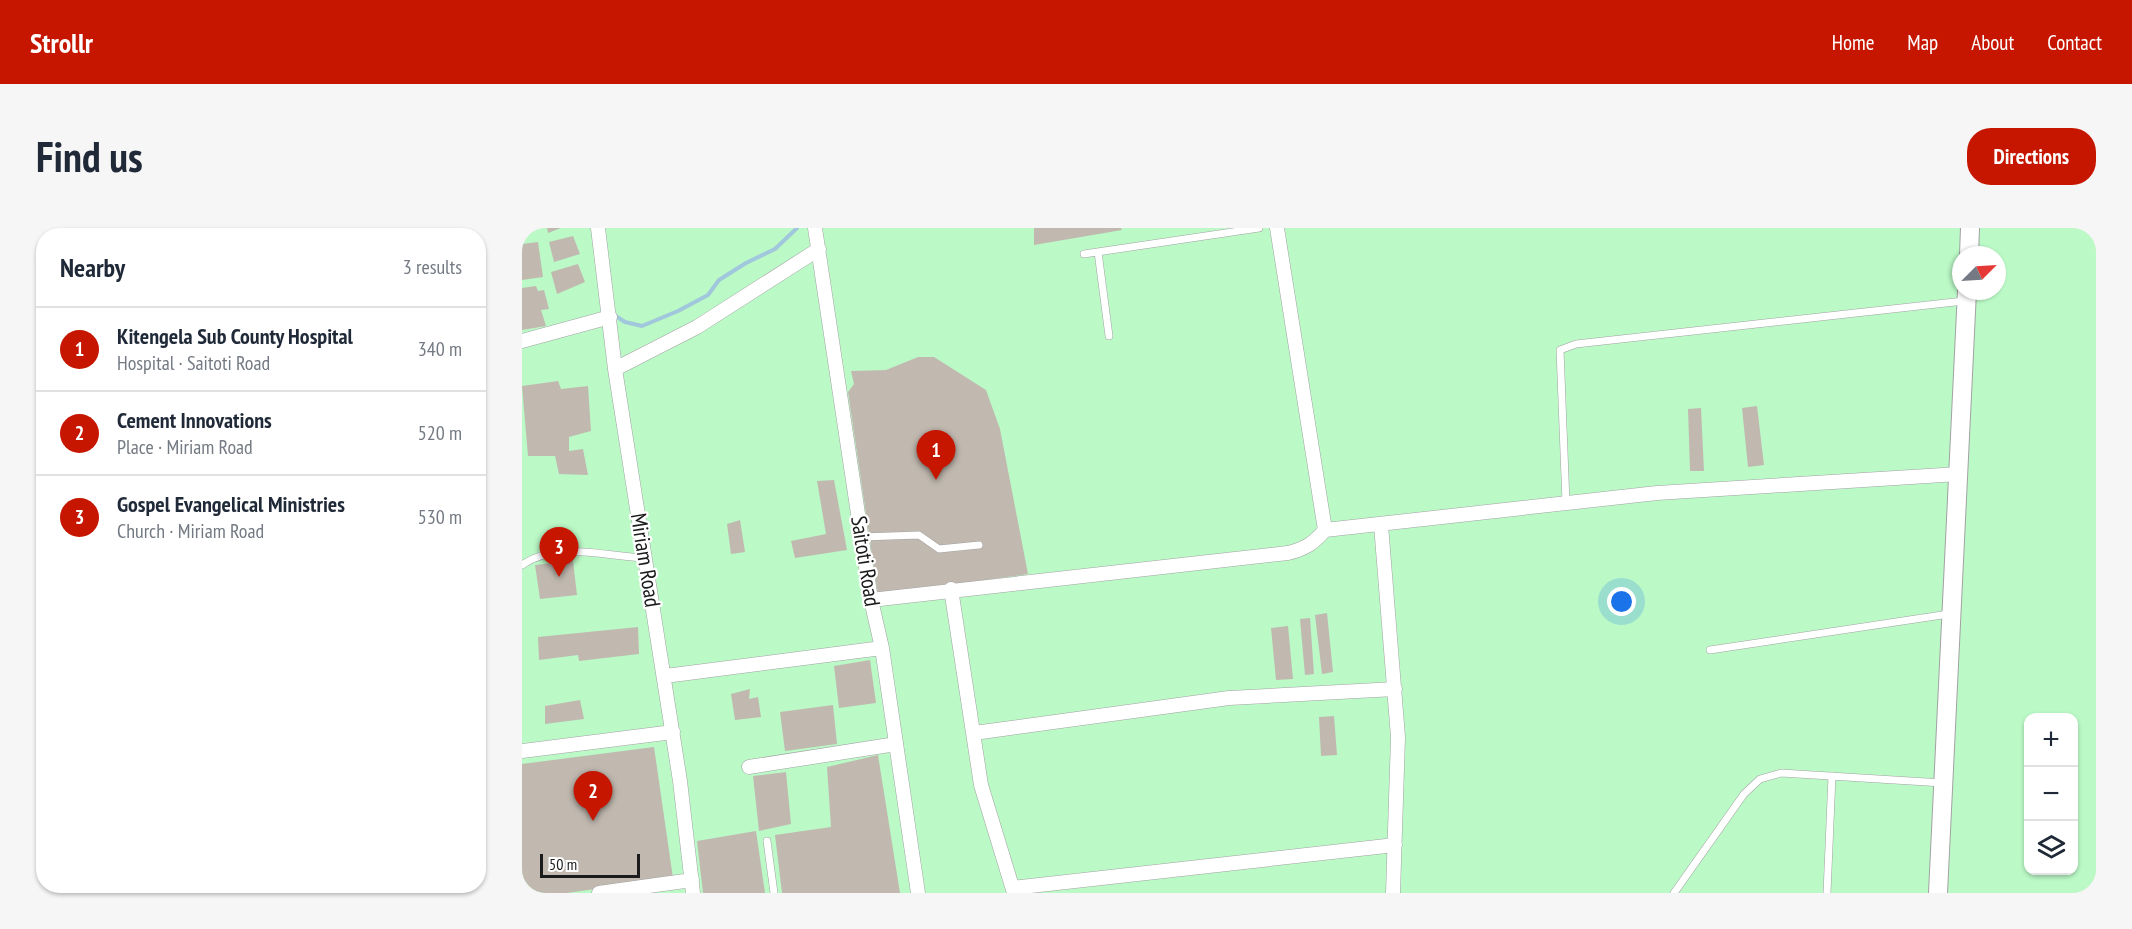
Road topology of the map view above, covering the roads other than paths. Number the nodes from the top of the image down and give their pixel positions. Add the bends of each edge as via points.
1 (598, 228) edge
2 (815, 228) edge
3 (1258, 228) edge
4 (1277, 228) edge
5 (1970, 228) edge
6 (1969, 246) edge
7 (819, 249) junction
8 (1098, 252) junction
9 (1084, 254) dead end
10 (1952, 298) edge
11 (1967, 300) edge
12 (610, 317) junction
13 (1109, 336) dead end
14 (522, 341) edge
15 (615, 369) junction
16 (1959, 474) junction
17 (1566, 503) junction
18 (1381, 525) junction
19 (1325, 530) junction
20 (861, 537) junction
21 (979, 546) dead end
22 (646, 558) junction
23 (522, 565) edge
24 (951, 589) junction
25 (871, 600) junction
26 (1952, 613) junction
27 (882, 648) junction
28 (1710, 650) dead end
29 (665, 676) junction
30 (1395, 688) junction
31 (673, 732) junction
32 (974, 733) junction
33 (896, 744) junction
34 (522, 751) edge
35 (749, 767) dead end
36 (1832, 776) junction
37 (1943, 783) junction
38 (767, 841) dead end
39 (1395, 845) junction
40 (693, 886) edge
41 (1013, 890) edge
42 (599, 893) edge
43 (774, 893) edge
44 (918, 893) edge
45 (1393, 893) edge
46 (1674, 893) edge
47 (1827, 893) edge
48 (1938, 893) edge

1 - 12 street, Miriam Road
2 - 7 street, Saitoti Road
3 - 8 lane
4 - 19 street
5 - 6 street
7 - 15 street via 697,327
7 - 20 street, Saitoti Road
8 - 9 lane
8 - 13 lane
10 - 17 lane via 1576,344 1560,350
11 - 16 street
12 - 14 street
12 - 15 street, Miriam Road
15 - 22 street, Miriam Road
16 - 17 street via 1657,493
16 - 26 street
17 - 18 street
18 - 19 street
18 - 30 street
19 - 24 street via 1316,542 1288,553
20 - 21 lane via 918,535 939,549
20 - 25 street, Saitoti Road
22 - 23 lane via 608,552 566,552 542,554
22 - 29 street, Miriam Road
24 - 25 street
24 - 32 street
25 - 27 street, Saitoti Road
26 - 28 lane
26 - 37 street
27 - 29 street
27 - 33 street, Saitoti Road
29 - 31 street, Miriam Road
30 - 32 street via 1229,698
30 - 39 street
31 - 34 street
31 - 40 street, Miriam Road
32 - 41 street via 981,785
33 - 35 street
33 - 44 street, Saitoti Road
36 - 37 lane
36 - 46 lane via 1781,773 1760,779 1744,794
36 - 47 lane
37 - 48 street
38 - 43 lane
39 - 41 street
39 - 45 street
40 - 42 street

